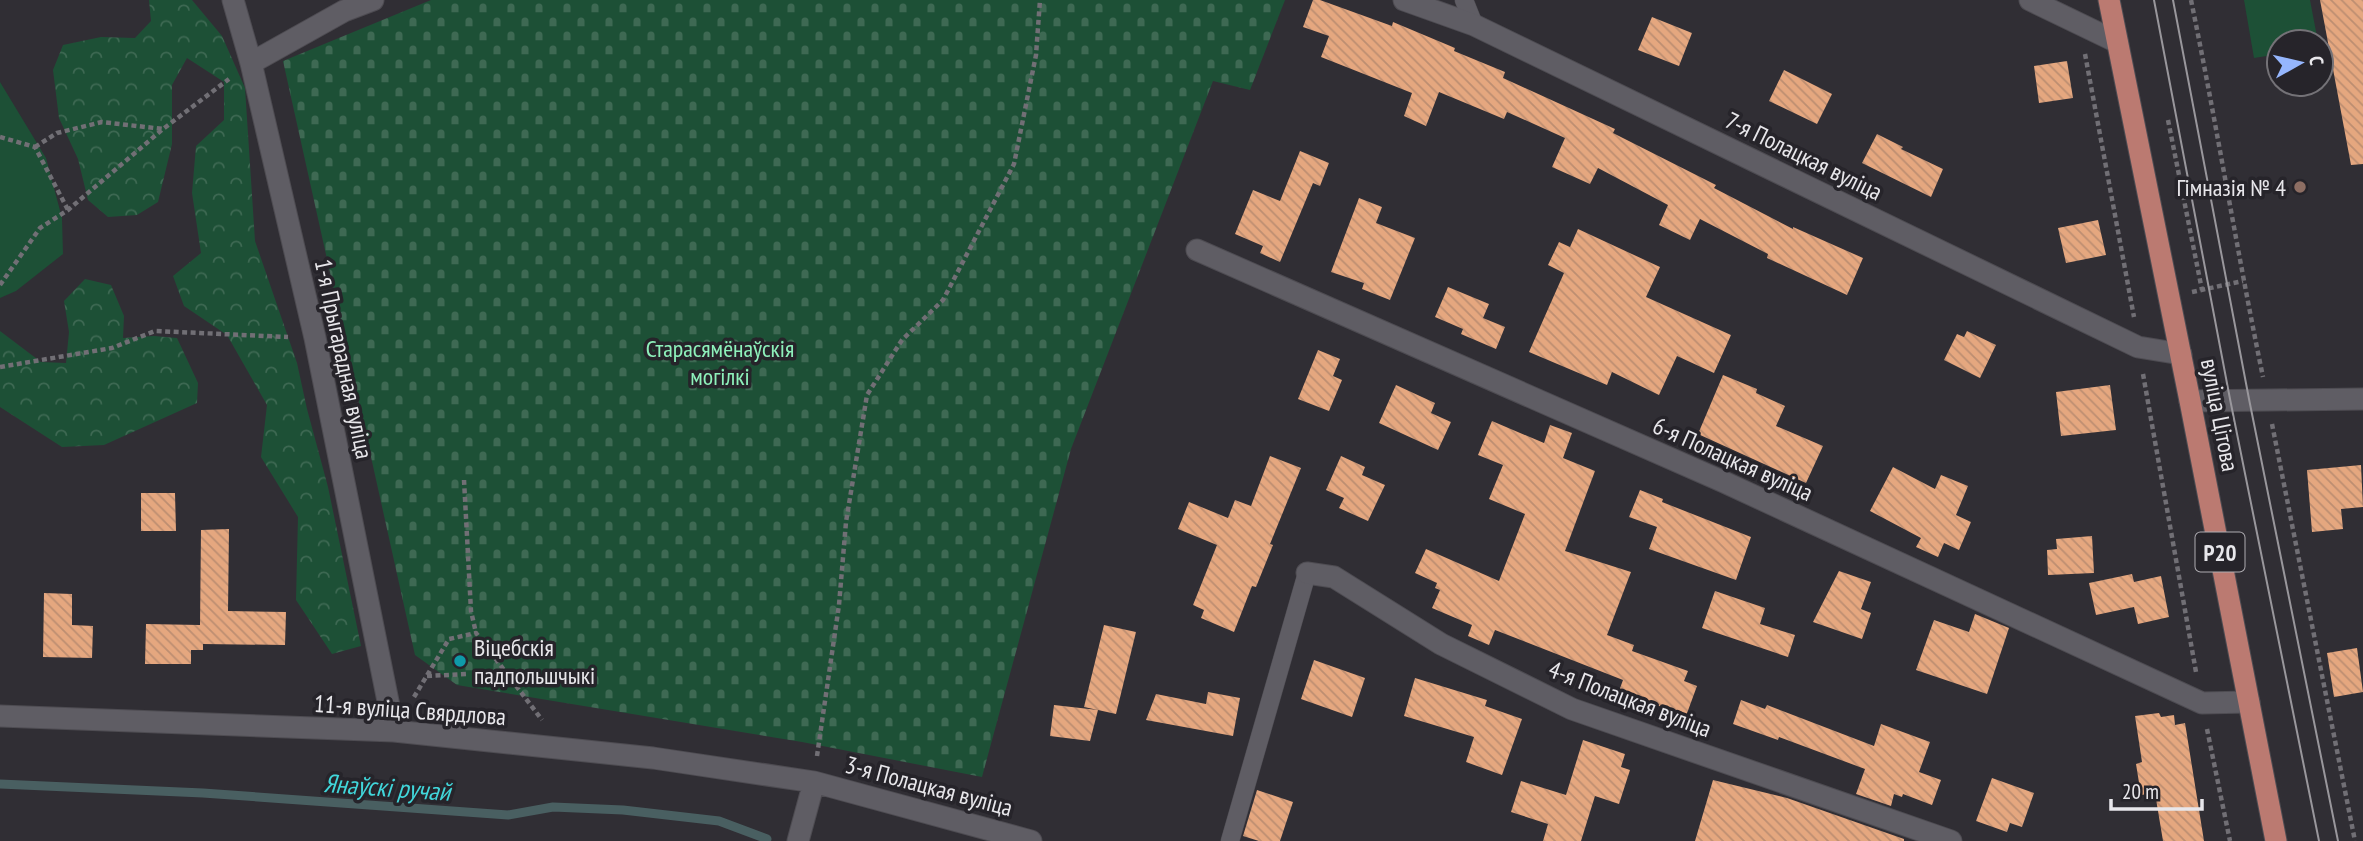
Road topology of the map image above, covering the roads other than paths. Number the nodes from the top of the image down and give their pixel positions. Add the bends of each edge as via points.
1 (233, 0) edge
2 (373, 0) edge
3 (1404, 0) edge
4 (1464, 0) edge
5 (2030, 0) edge
6 (2109, 0) edge
7 (1474, 25) junction
8 (2117, 42) junction
9 (251, 63) junction
10 (1196, 250) dead end
11 (2181, 354) junction
12 (2363, 399) edge
13 (2190, 401) junction
14 (1307, 573) joint
15 (2249, 702) junction
16 (0, 716) edge
17 (394, 731) junction
18 (814, 782) junction
19 (798, 841) edge
20 (1031, 841) edge
21 (1230, 841) edge
22 (1951, 841) edge
23 (2276, 841) edge

1 - 9 street, 1-я Прыгарадная вуліца
2 - 9 street via 344,10
3 - 7 street, 7-я Полацкая вуліца
4 - 7 lane
5 - 8 street
6 - 8 main road, вуліца Цітова / Р20
7 - 11 street, 7-я Полацкая вуліца via 2138,346
8 - 11 main road, вуліца Цітова / Р20
9 - 17 street, 1-я Прыгарадная вуліца via 315,338
10 - 15 street, 6-я Полацкая вуліца via 1724,482 2202,703
11 - 13 main road, вуліца Цітова / Р20
12 - 13 street
13 - 15 main road, вуліца Цітова / Р20
14 - 21 lane
14 - 22 street, 4-я Полацкая вуліца via 1334,577 1441,644 1572,709
15 - 23 main road, вуліца Цітова / Р20
16 - 17 street, 11-я вуліца Свярдлова
17 - 18 street, 11-я вуліца Свярдлова via 653,758
18 - 19 street
18 - 20 street, 3-я Полацкая вуліца

